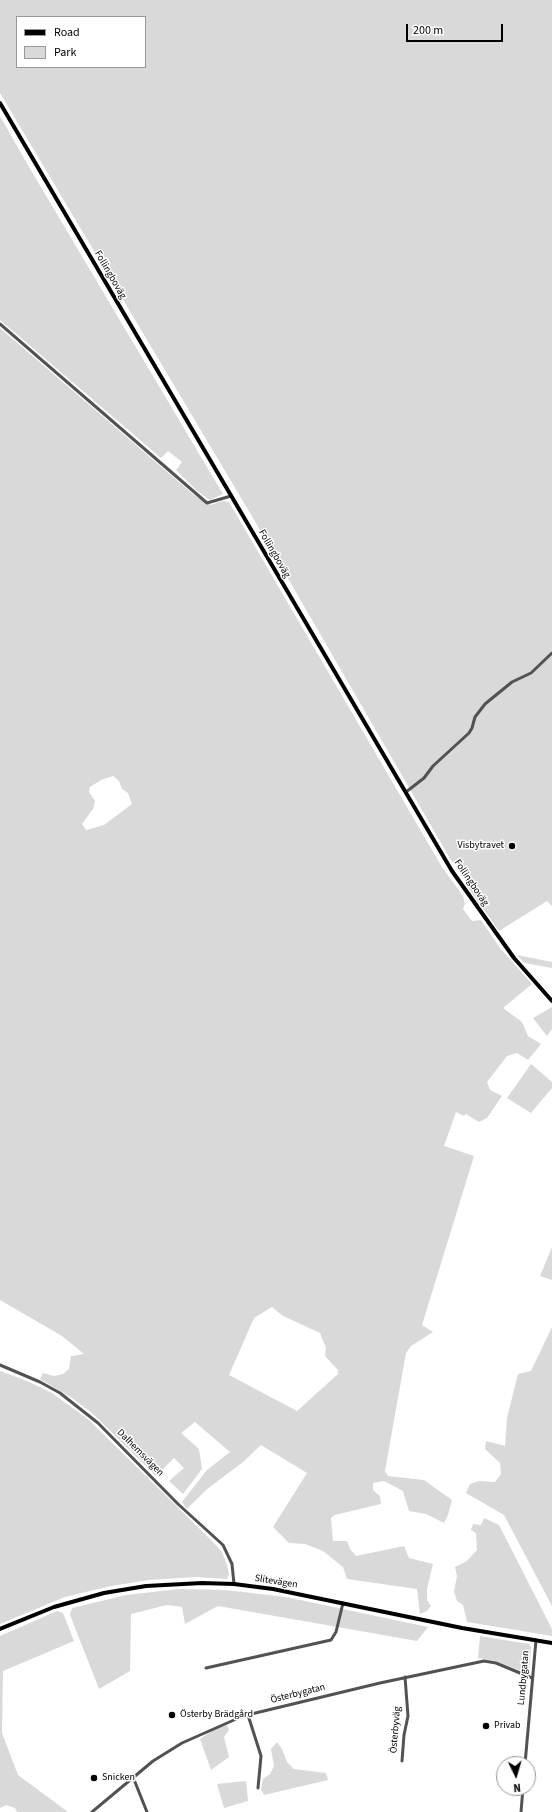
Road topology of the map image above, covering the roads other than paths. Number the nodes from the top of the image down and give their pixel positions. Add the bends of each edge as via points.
1 (0, 103) edge
2 (0, 324) edge
3 (231, 496) junction
4 (552, 653) edge
5 (406, 792) junction
6 (552, 1001) edge
7 (0, 1365) edge
8 (234, 1584) junction
9 (343, 1603) junction
10 (0, 1629) edge
11 (536, 1640) junction
12 (552, 1643) edge
13 (206, 1668) dead end
14 (405, 1677) junction
15 (532, 1678) junction
16 (248, 1715) junction
17 (526, 1756) edge
18 (402, 1761) dead end
19 (133, 1777) junction
20 (258, 1788) dead end
21 (522, 1796) edge
22 (92, 1812) edge
23 (147, 1812) edge
24 (521, 1812) edge

1 - 3 main road, Follingboväg
2 - 3 street via 207,503
3 - 5 main road, Follingboväg
4 - 5 street via 531,673 512,682 485,704 475,716 469,733 433,766 424,778
5 - 6 main road, Follingboväg via 462,886 514,958
7 - 8 street, Dalhemsvägen via 60,1393 98,1423 223,1546 232,1564
8 - 9 main road, Slitevägen via 273,1588
8 - 10 main road, Slitevägen via 181,1583 126,1589 76,1600
9 - 11 main road, Slitevägen via 462,1628
9 - 13 street via 336,1632 331,1640
11 - 12 main road, Slitevägen
11 - 15 street, Lundbygatan
14 - 15 street, Österbygatan via 484,1661 496,1663
14 - 16 street, Österbygatan
14 - 18 street, Österbyväg via 408,1716
15 - 17 street, Lundbygatan
16 - 19 street, Österbygatan via 182,1743
16 - 20 street via 261,1756
19 - 22 street, Österbygatan
19 - 23 street
21 - 24 street

